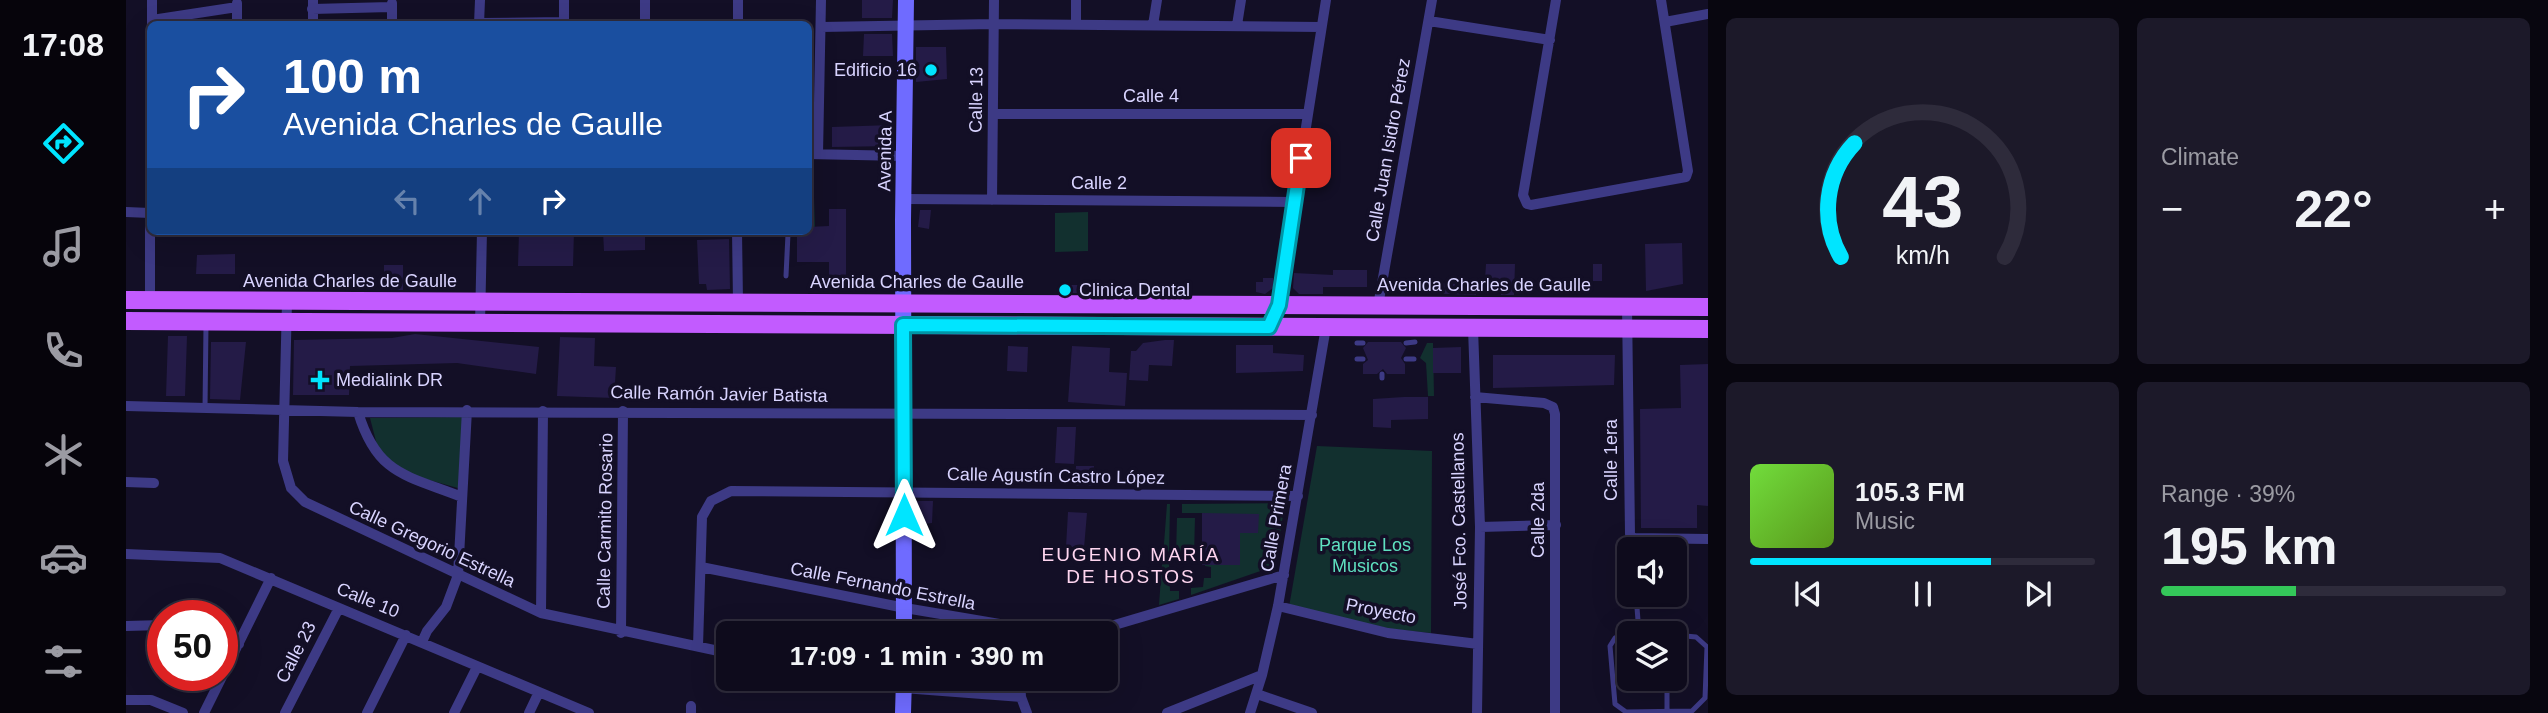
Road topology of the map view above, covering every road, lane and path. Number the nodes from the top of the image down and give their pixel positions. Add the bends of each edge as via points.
1 (152, 0) edge
2 (480, 0) edge
3 (564, 0) edge
4 (645, 0) edge
5 (738, 0) edge
6 (821, 0) edge
7 (906, 0) edge
8 (994, 0) edge
9 (1076, 0) edge
10 (1157, 0) edge
11 (1241, 0) edge
12 (1326, 0) edge
13 (1432, 0) edge
14 (1556, 0) edge
15 (1661, 0) edge
16 (237, 4) edge
17 (313, 4) edge
18 (392, 4) edge
19 (1708, 14) edge
20 (152, 21) edge
21 (157, 21) edge
22 (479, 21) edge
23 (564, 21) edge
24 (645, 21) edge
25 (738, 21) edge
26 (1429, 21) junction
27 (1665, 22) junction
28 (994, 23) junction
29 (906, 24) junction
30 (1076, 25) junction
31 (1153, 25) junction
32 (1237, 25) junction
33 (821, 27) junction
34 (1321, 27) junction
35 (1550, 40) junction
36 (994, 114) junction
37 (1308, 114) junction
38 (813, 154) edge
39 (904, 156) junction
40 (904, 199) junction
41 (992, 200) junction
42 (1295, 202) junction
43 (126, 212) edge
44 (147, 213) edge
45 (150, 235) edge
46 (482, 235) edge
47 (737, 235) edge
48 (789, 235) edge
49 (786, 276) dead end
50 (126, 300) edge
51 (150, 300) junction
52 (287, 302) junction
53 (480, 302) junction
54 (738, 302) junction
55 (903, 303) junction
56 (1279, 305) junction
57 (1378, 306) junction
58 (1627, 306) junction
59 (1708, 307) edge
60 (126, 321) edge
61 (206, 322) junction
62 (286, 322) junction
63 (480, 324) junction
64 (736, 324) junction
65 (903, 325) junction
66 (1269, 327) junction
67 (1326, 327) junction
68 (1473, 328) junction
69 (1627, 329) junction
70 (1708, 329) edge
71 (1415, 342) dead end
72 (1406, 343) dead end
73 (1406, 359) dead end
74 (1414, 359) dead end
75 (1475, 397) junction
76 (126, 406) edge
77 (205, 408) junction
78 (283, 410) junction
79 (467, 410) junction
80 (543, 411) junction
81 (623, 411) junction
82 (358, 412) junction
83 (904, 414) junction
84 (1312, 415) junction
85 (126, 482) edge
86 (154, 483) dead end
87 (903, 491) junction
88 (1298, 496) junction
89 (462, 497) junction
90 (1556, 526) junction
91 (1480, 527) junction
92 (1631, 537) edge
93 (1708, 539) edge
94 (1687, 540) edge
95 (126, 554) edge
96 (701, 567) junction
97 (458, 575) junction
98 (1284, 575) junction
99 (271, 578) junction
100 (1278, 606) junction
101 (339, 608) junction
102 (905, 608) junction
103 (541, 613) junction
104 (904, 621) edge
105 (971, 621) edge
106 (1118, 624) edge
107 (147, 625) edge
108 (126, 626) edge
109 (621, 633) junction
110 (406, 635) junction
111 (1687, 636) edge
112 (1617, 638) edge
113 (422, 642) junction
114 (239, 644) joint
115 (1478, 644) junction
116 (698, 646) junction
117 (716, 650) edge
118 (477, 667) junction
119 (1262, 675) junction
120 (903, 691) edge
121 (967, 691) edge
122 (1021, 691) edge
123 (1667, 691) edge
124 (539, 692) junction
125 (1256, 694) junction
126 (1021, 697) junction
127 (126, 700) edge
128 (1667, 711) edge
129 (183, 713) edge
130 (204, 713) edge
131 (285, 713) edge
132 (367, 713) edge
133 (454, 713) edge
134 (529, 713) edge
135 (589, 713) edge
136 (903, 713) edge
137 (1027, 713) edge
138 (1167, 713) edge
139 (1250, 713) edge
140 (1312, 713) edge
141 (1477, 713) edge
142 (1555, 713) edge

1 - 20 street
2 - 22 street
3 - 23 street
4 - 24 street
5 - 25 street
6 - 33 street
7 - 29 main road, Avenida A
8 - 28 street, Calle 13
9 - 30 street
10 - 31 street
11 - 32 street
12 - 34 street
13 - 26 street, Calle Juan Isidro Pérez
14 - 35 street
15 - 27 street
16 - 21 street
17 - 18 street
19 - 27 street
26 - 35 street
26 - 57 street, Calle Juan Isidro Pérez
27 - 35 street via 1686,177 1531,205 1524,195
28 - 29 street
28 - 30 street
28 - 36 street, Calle 13
29 - 33 street
29 - 39 main road, Avenida A
30 - 31 street
31 - 32 street
32 - 34 street
33 - 38 street
34 - 37 street
36 - 37 street, Calle 4
36 - 41 street, Calle 13
37 - 42 street
38 - 39 street
39 - 40 main road, Avenida A
40 - 41 street, Calle 2
40 - 55 main road, Avenida A
41 - 42 street, Calle 2
42 - 56 street
43 - 44 street
45 - 51 street
46 - 53 street
47 - 54 street
48 - 49 lane
50 - 51 main road, Avenida Charles de Gaulle
51 - 52 main road, Avenida Charles de Gaulle
52 - 53 main road, Avenida Charles de Gaulle
52 - 62 street, Calle Gregorio Estrella
53 - 54 main road, Avenida Charles de Gaulle
53 - 63 street
54 - 55 main road, Avenida Charles de Gaulle
54 - 64 lane
55 - 56 main road, Avenida Charles de Gaulle
55 - 65 main road, Avenida A
56 - 57 main road, Avenida Charles de Gaulle
56 - 66 street
57 - 58 main road, Avenida Charles de Gaulle
58 - 59 main road, Avenida Charles de Gaulle
58 - 69 street, Calle 1era
60 - 61 main road
61 - 62 main road
61 - 77 lane
62 - 63 main road
62 - 78 street, Calle Gregorio Estrella
63 - 64 main road
64 - 65 main road
65 - 66 main road
65 - 83 main road, Avenida A
66 - 67 main road
67 - 68 main road
67 - 84 street, Calle Primera
68 - 69 main road
68 - 75 street, José Fco. Castellanos
69 - 70 main road
69 - 92 street, Calle 1era
71 - 72 lane
73 - 74 lane
75 - 90 street, Calle 2da via 1544,402 1553,407
75 - 91 street, José Fco. Castellanos
76 - 77 street, Calle Ramón Javier Batista
77 - 78 street, Calle Ramón Javier Batista
78 - 82 street, Calle Ramón Javier Batista
78 - 97 street, Calle Gregorio Estrella via 286,478 305,502
79 - 80 street, Calle Ramón Javier Batista
79 - 82 street, Calle Ramón Javier Batista
79 - 89 street
80 - 81 street, Calle Ramón Javier Batista
80 - 103 street
81 - 83 street, Calle Ramón Javier Batista
81 - 109 street, Calle Carmito Rosario
82 - 89 street via 369,443 388,467
83 - 84 street, Calle Ramón Javier Batista
83 - 87 main road, Avenida A
84 - 88 street, Calle Primera
85 - 86 street
87 - 88 street, Calle Agustín Castro López
87 - 96 street, Calle Agustín Castro López via 721,494 702,517
87 - 102 main road, Avenida A
88 - 98 street, Calle Primera
89 - 97 street
90 - 91 street
90 - 142 street, Calle 2da
91 - 115 street, José Fco. Castellanos
93 - 94 street, Calle 1era
95 - 99 street, Calle 10 via 220,558
96 - 102 street, Calle Fernando Estrella
96 - 116 street, Calle Agustín Castro López
97 - 103 street, Calle Gregorio Estrella
97 - 113 street via 446,607
98 - 100 street, Calle Primera
98 - 106 street
99 - 101 street, Calle 10
99 - 114 street
100 - 115 street, Proyecto via 1388,633
100 - 119 street, Calle Primera
101 - 110 street, Calle 10
101 - 131 street, Calle 23
102 - 104 main road, Avenida A
102 - 105 street, Calle Fernando Estrella
103 - 109 street, Calle Gregorio Estrella
107 - 108 street
109 - 116 street, Calle Gregorio Estrella
110 - 113 street, Calle 10
110 - 132 street
111 - 128 lane via 1696,637 1707,647 1707,689 1700,706 1692,711
112 - 128 lane via 1610,646 1615,704 1626,712
113 - 118 street, Calle 10
114 - 130 street
115 - 141 street, José Fco. Castellanos
116 - 117 street, Calle Gregorio Estrella
118 - 124 street, Calle 10
118 - 133 street
119 - 125 street, Calle Primera
119 - 138 street
120 - 136 main road
121 - 126 street
122 - 126 street
123 - 128 lane
124 - 134 street
124 - 135 street, Calle 10
125 - 139 street, Calle Primera
125 - 140 street
126 - 137 street
127 - 129 street via 151,700

